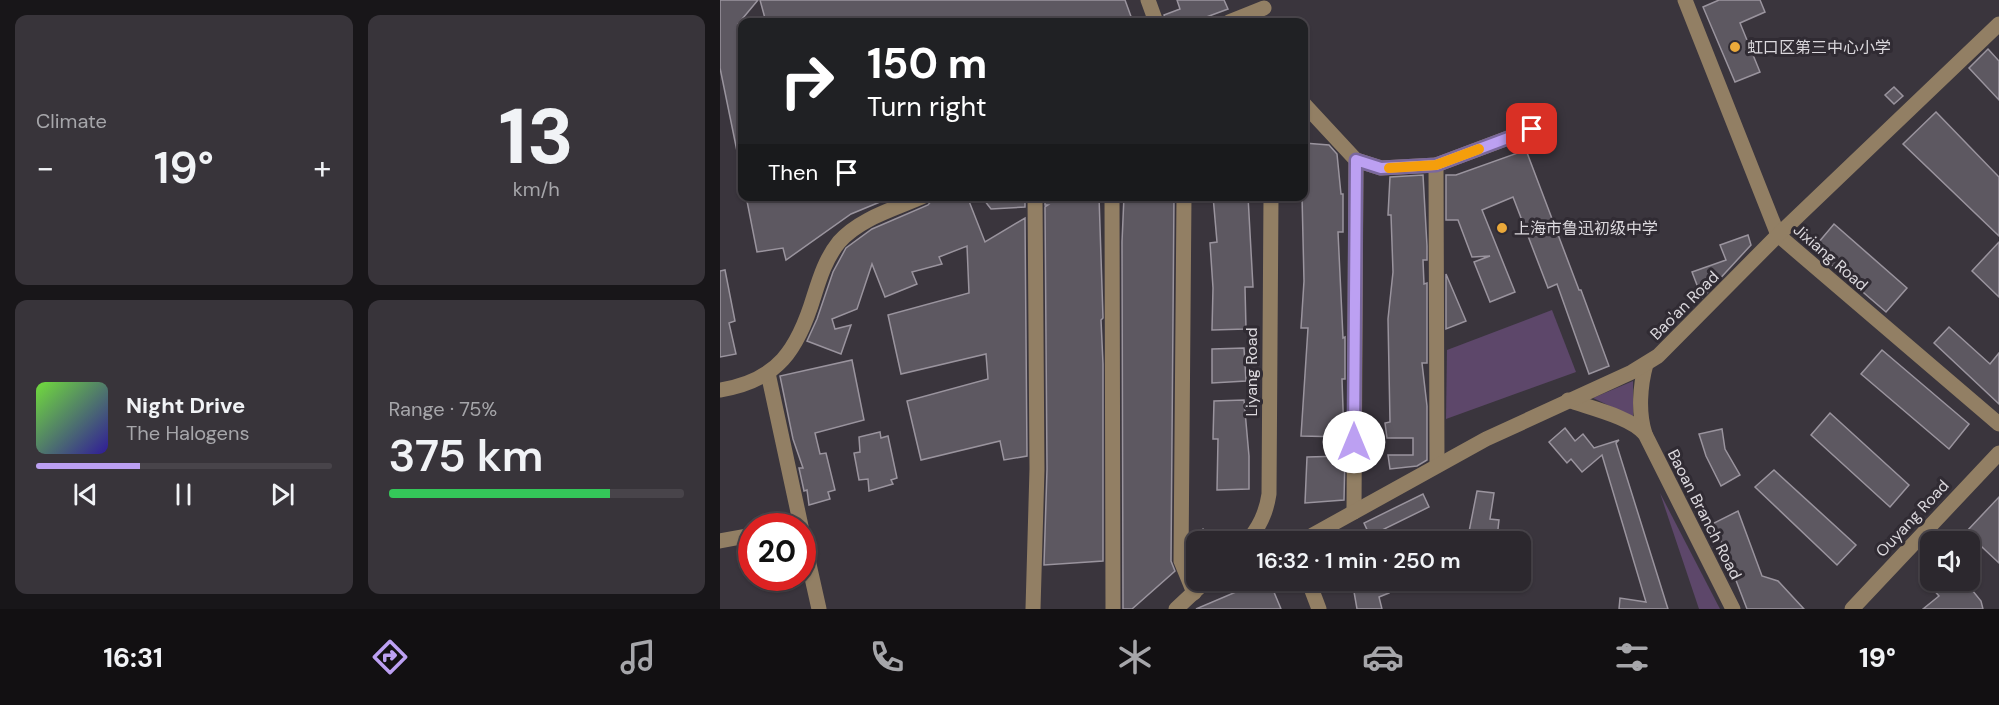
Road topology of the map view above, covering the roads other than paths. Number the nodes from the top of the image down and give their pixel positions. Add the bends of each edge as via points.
1 (1148, 0) edge
2 (1685, 0) edge
3 (1264, 10) edge
4 (1155, 18) edge
5 (1241, 18) edge
6 (1999, 24) edge
7 (1308, 108) edge
8 (1532, 129) dead end
9 (1356, 160) junction
10 (1436, 165) junction
11 (912, 201) edge
12 (1035, 201) edge
13 (1112, 201) edge
14 (1184, 201) edge
15 (1271, 201) edge
16 (1778, 235) junction
17 (1646, 364) junction
18 (768, 373) junction
19 (720, 390) edge
20 (1568, 400) junction
21 (1999, 424) edge
22 (1645, 434) junction
23 (1999, 453) edge
24 (1437, 465) junction
25 (1354, 512) junction
26 (798, 513) edge
27 (1256, 531) edge
28 (1320, 531) edge
29 (738, 538) edge
30 (720, 541) edge
31 (815, 591) edge
32 (1312, 591) edge
33 (1194, 593) joint
34 (819, 609) edge
35 (1033, 609) edge
36 (1113, 609) edge
37 (1176, 609) edge
38 (1319, 609) edge
39 (1732, 609) edge
40 (1852, 609) edge

1 - 4 street
2 - 16 street, Jixiang Road
3 - 5 street
6 - 16 street, Bao'an Road
7 - 9 street
8 - 10 street
9 - 10 street via 1381,168
9 - 25 street
10 - 24 street
11 - 18 street via 866,221 840,241 822,271 800,337 785,359
12 - 35 street via 1037,469
13 - 36 street
14 - 33 street via 1182,561
15 - 27 street, Liyang Road via 1269,494
16 - 17 street, Bao'an Road via 1669,347
16 - 21 street, Jixiang Road
17 - 20 street, Bao'an Road
17 - 22 street, Baoan Branch Road via 1641,416
18 - 19 street
18 - 26 street
20 - 22 street via 1630,422
20 - 24 street, Bao'an Road
22 - 39 street, Baoan Branch Road
23 - 40 street, Ouyang Road
24 - 25 street, Bao'an Road
25 - 28 street, Bao'an Road
29 - 30 street
31 - 34 street
32 - 38 street
33 - 37 street

